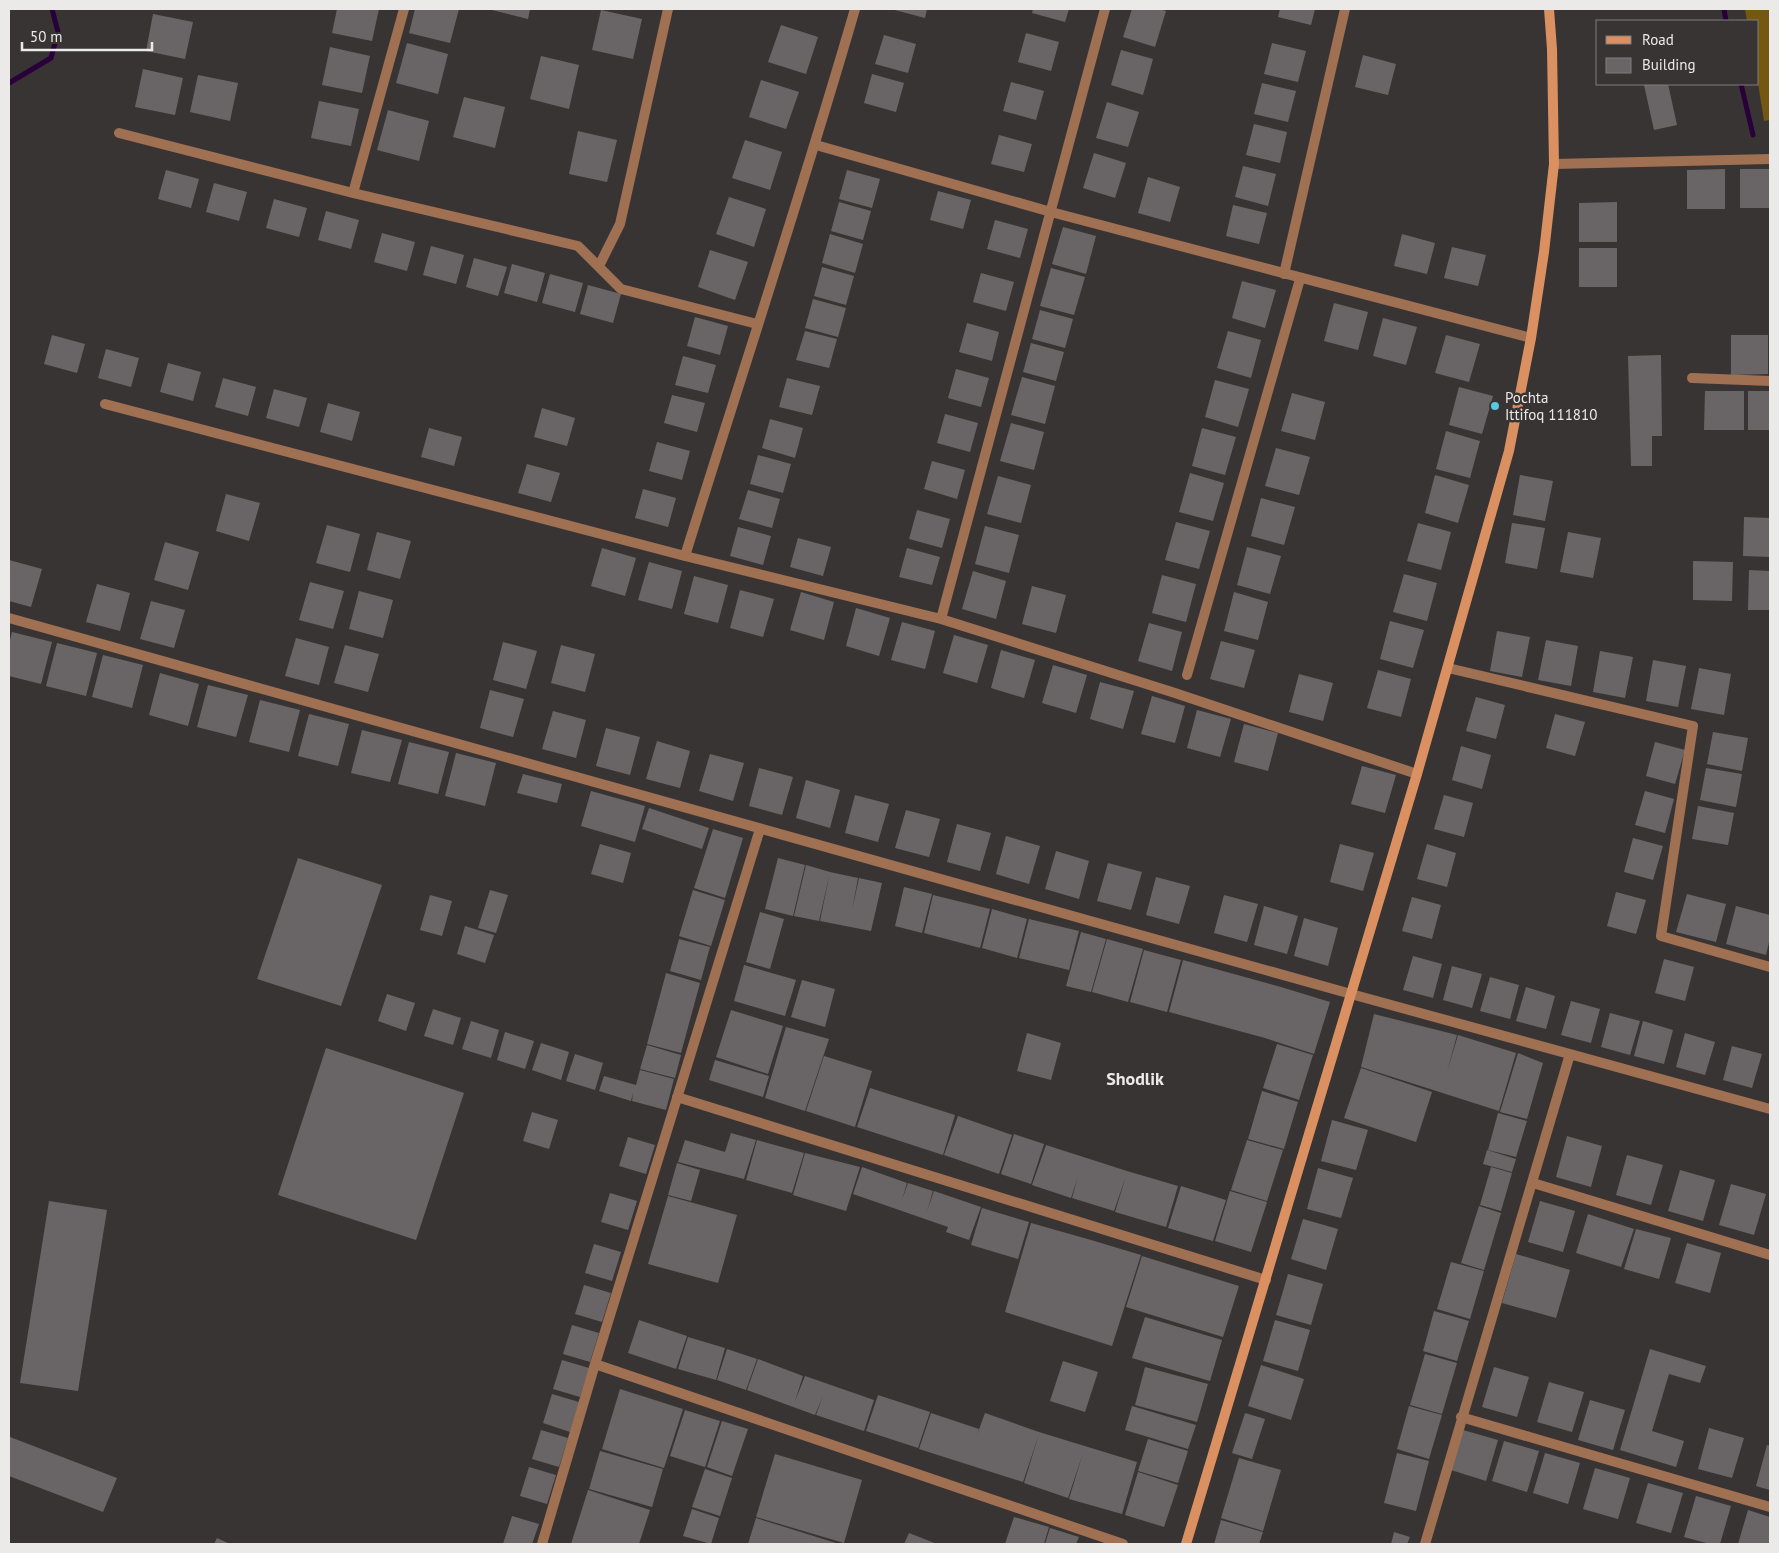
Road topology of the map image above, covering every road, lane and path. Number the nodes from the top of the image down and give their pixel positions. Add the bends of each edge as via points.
1 (404, 9) edge
2 (668, 9) edge
3 (856, 9) edge
4 (1105, 9) edge
5 (1344, 9) edge
6 (1549, 9) edge
7 (119, 133) dead end
8 (816, 144) junction
9 (1770, 160) edge
10 (1554, 164) junction
11 (353, 193) junction
12 (1051, 212) junction
13 (599, 266) junction
14 (1284, 274) junction
15 (1300, 279) junction
16 (757, 324) junction
17 (1530, 338) junction
18 (1692, 378) dead end
19 (1770, 381) edge
20 (106, 404) dead end
21 (685, 556) junction
22 (9, 618) edge
23 (941, 619) junction
24 (1448, 668) junction
25 (1188, 675) dead end
26 (1417, 774) junction
27 (760, 828) junction
28 (1770, 967) edge
29 (1352, 994) junction
30 (1570, 1054) junction
31 (677, 1097) junction
32 (1770, 1109) edge
33 (1533, 1183) junction
34 (1770, 1254) edge
35 (1266, 1280) junction
36 (595, 1364) junction
37 (1461, 1417) junction
38 (1770, 1507) edge
39 (542, 1544) edge
40 (1122, 1544) edge
41 (1186, 1544) edge
42 (1425, 1544) edge

1 - 11 street
2 - 13 street via 620,224
3 - 8 street
4 - 12 street
5 - 14 street
6 - 10 main road
7 - 11 street
8 - 12 street
8 - 16 street
9 - 10 street
10 - 17 main road
11 - 13 street via 578,246
12 - 14 street
12 - 23 street
13 - 16 street via 621,288
14 - 15 street
15 - 17 street
15 - 25 street
16 - 21 street
17 - 24 main road via 1509,450
18 - 19 street
20 - 21 street
21 - 23 street
22 - 27 street
23 - 26 street
24 - 26 main road
24 - 28 street via 1693,726 1661,936
26 - 29 main road
27 - 29 street
27 - 31 street
29 - 30 street
29 - 35 main road
30 - 32 street
30 - 33 street
31 - 35 street
31 - 36 street
33 - 34 street
33 - 37 street
35 - 41 main road
36 - 39 street
36 - 40 street
37 - 38 street
37 - 42 street

